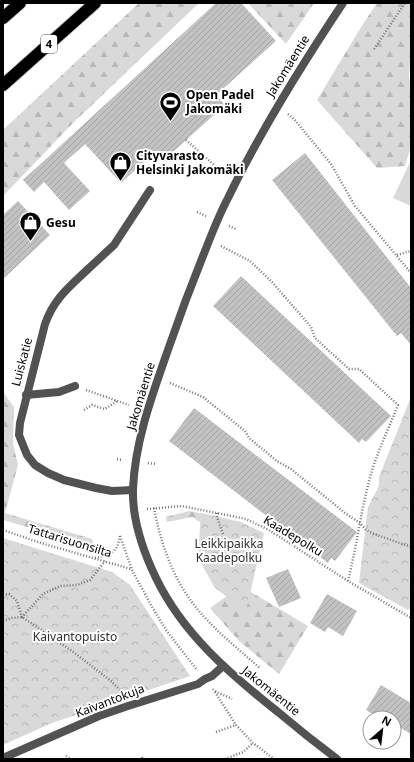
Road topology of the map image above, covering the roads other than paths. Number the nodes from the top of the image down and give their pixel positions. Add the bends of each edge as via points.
1 (20, 3) edge
2 (95, 3) edge
3 (343, 3) edge
4 (3, 18) edge
5 (3, 85) edge
6 (150, 190) dead end
7 (75, 386) dead end
8 (26, 395) junction
9 (133, 490) junction
10 (223, 666) junction
11 (3, 758) edge
12 (337, 759) edge

1 - 4 highway
2 - 5 highway, 4
3 - 9 street, Jakomäentie via 278,104 226,200 158,379 142,429
6 - 8 street, Luiskatie via 114,245 66,289 52,306
7 - 8 street via 59,392
8 - 9 street, Luiskatie via 19,435 35,465 64,480 112,490
9 - 10 street, Jakomäentie via 139,532 157,580 196,639
10 - 11 street, Kaivantokuja via 198,684 128,706
10 - 12 street, Jakomäentie

